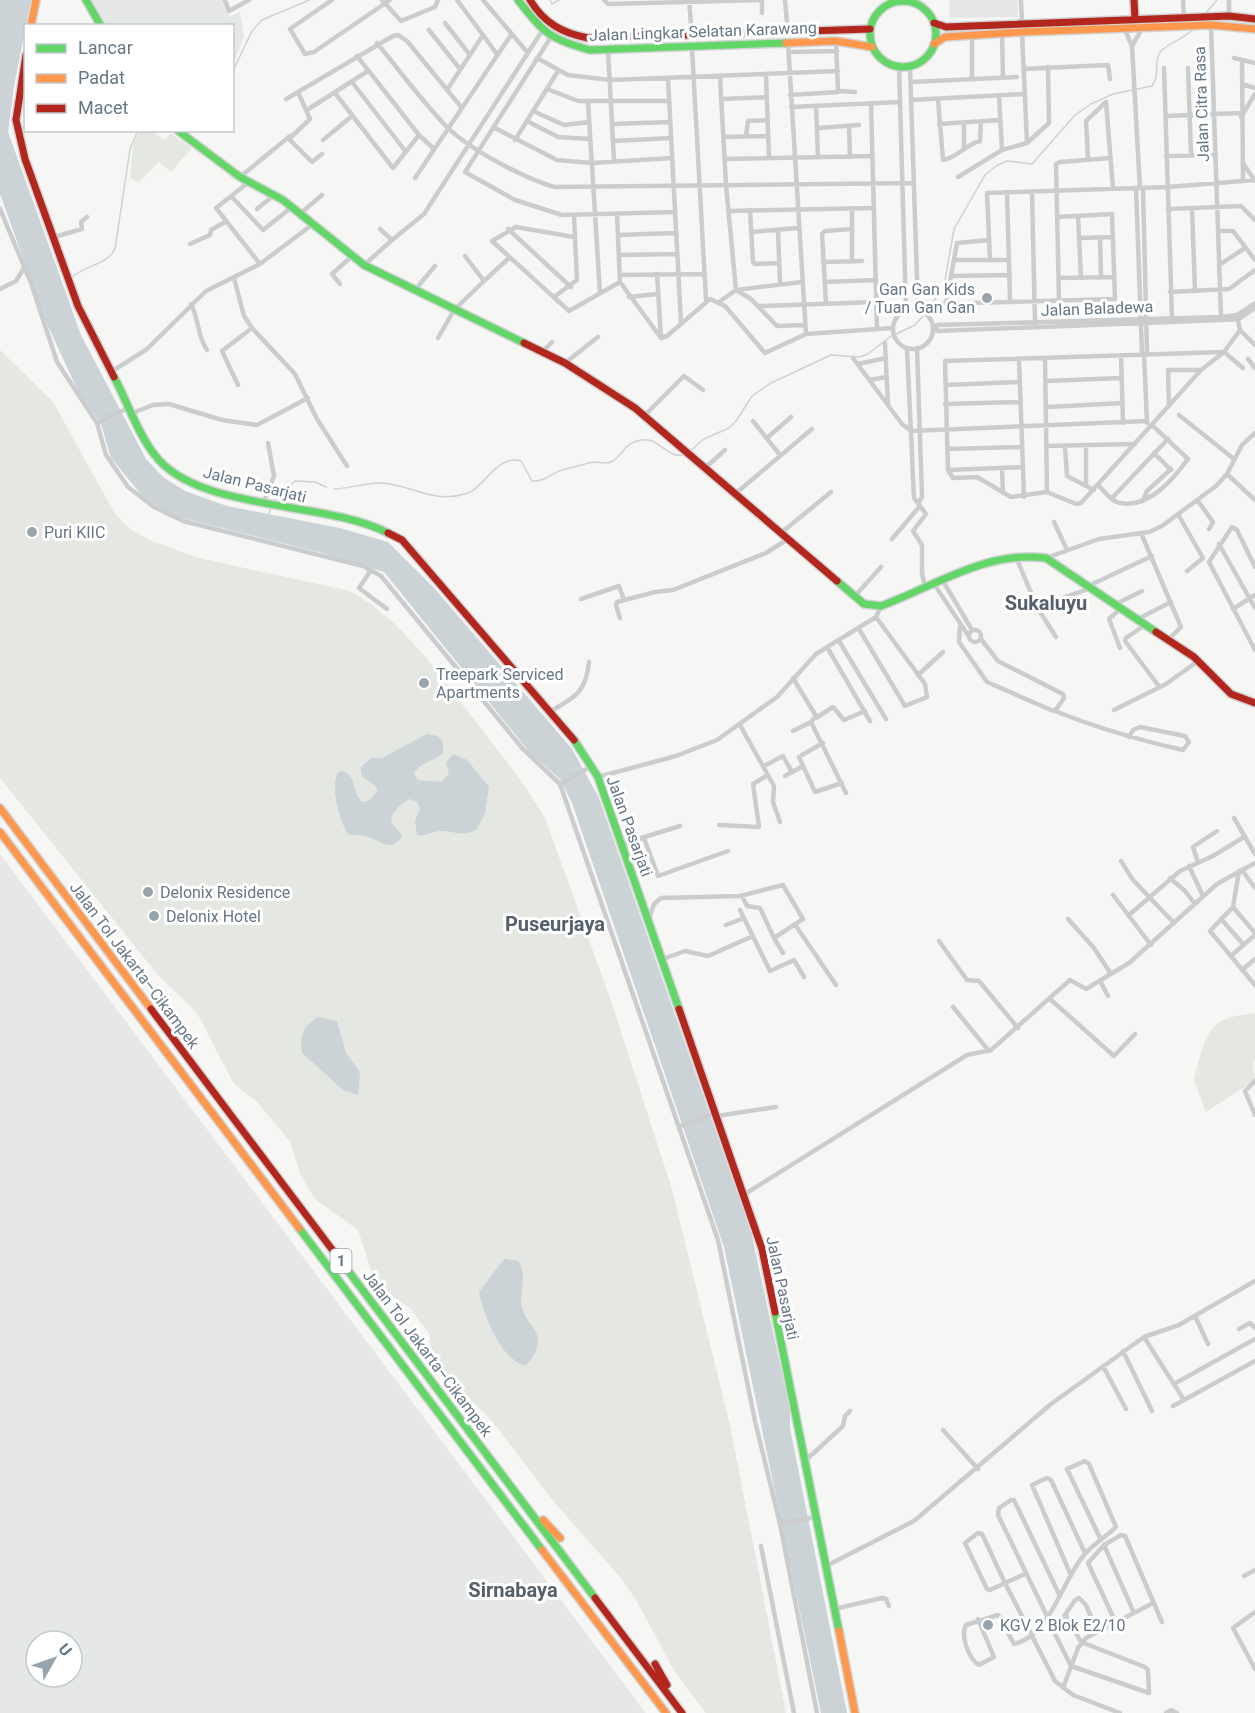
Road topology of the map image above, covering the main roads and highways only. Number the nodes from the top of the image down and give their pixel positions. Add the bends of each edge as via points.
1 (36, 0) edge
2 (86, 0) edge
3 (518, 0) edge
4 (530, 0) edge
5 (1134, 0) edge
6 (896, 1) edge
7 (907, 1) edge
8 (1135, 19) junction
9 (1255, 19) edge
10 (934, 23) junction
11 (31, 24) edge
12 (100, 24) edge
13 (1022, 28) junction
14 (870, 29) junction
15 (1255, 29) edge
16 (648, 37) junction
17 (934, 44) junction
18 (872, 47) junction
19 (649, 49) junction
20 (24, 65) edge
21 (180, 132) edge
22 (1255, 703) edge
23 (0, 808) edge
24 (0, 832) edge
25 (511, 1485) junction
26 (560, 1538) dead end
27 (655, 1664) dead end
28 (681, 1711) edge
29 (666, 1713) edge
30 (855, 1713) edge

1 - 11 main road
2 - 12 main road
3 - 19 main road, Jalan Lingkar Selatan Karawang via 542,31 578,48
4 - 16 main road, Jalan Lingkar Selatan Karawang via 543,20 563,33 588,38
5 - 8 main road
6 - 7 main road
6 - 14 main road via 879,11
7 - 10 main road via 919,5
8 - 9 main road
8 - 13 main road
10 - 13 main road via 946,27
10 - 17 main road
13 - 15 main road via 1211,25
13 - 17 main road via 945,37
14 - 16 main road, Jalan Lingkar Selatan Karawang
14 - 18 main road
16 - 19 main road
17 - 18 main road via 926,58 910,67 881,60
18 - 19 main road, Jalan Lingkar Selatan Karawang via 836,41
20 - 30 main road, Jalan Pasarjati via 17,99 17,129 78,306 126,411 154,455 171,472 220,492 371,525 402,540 549,712 598,777 745,1194 768,1275 812,1517 826,1566
21 - 22 main road via 240,177 301,213 364,265 565,363 645,415 868,605 881,606 982,565 1030,555 1046,558 1198,661 1224,689
23 - 25 main road, Jalan Tol Jakarta–Cikampek / 1
24 - 29 main road, Jalan Tol Jakarta–Cikampek / 1
25 - 26 main road
25 - 28 main road, Jalan Tol Jakarta–Cikampek / 1
27 - 28 main road

